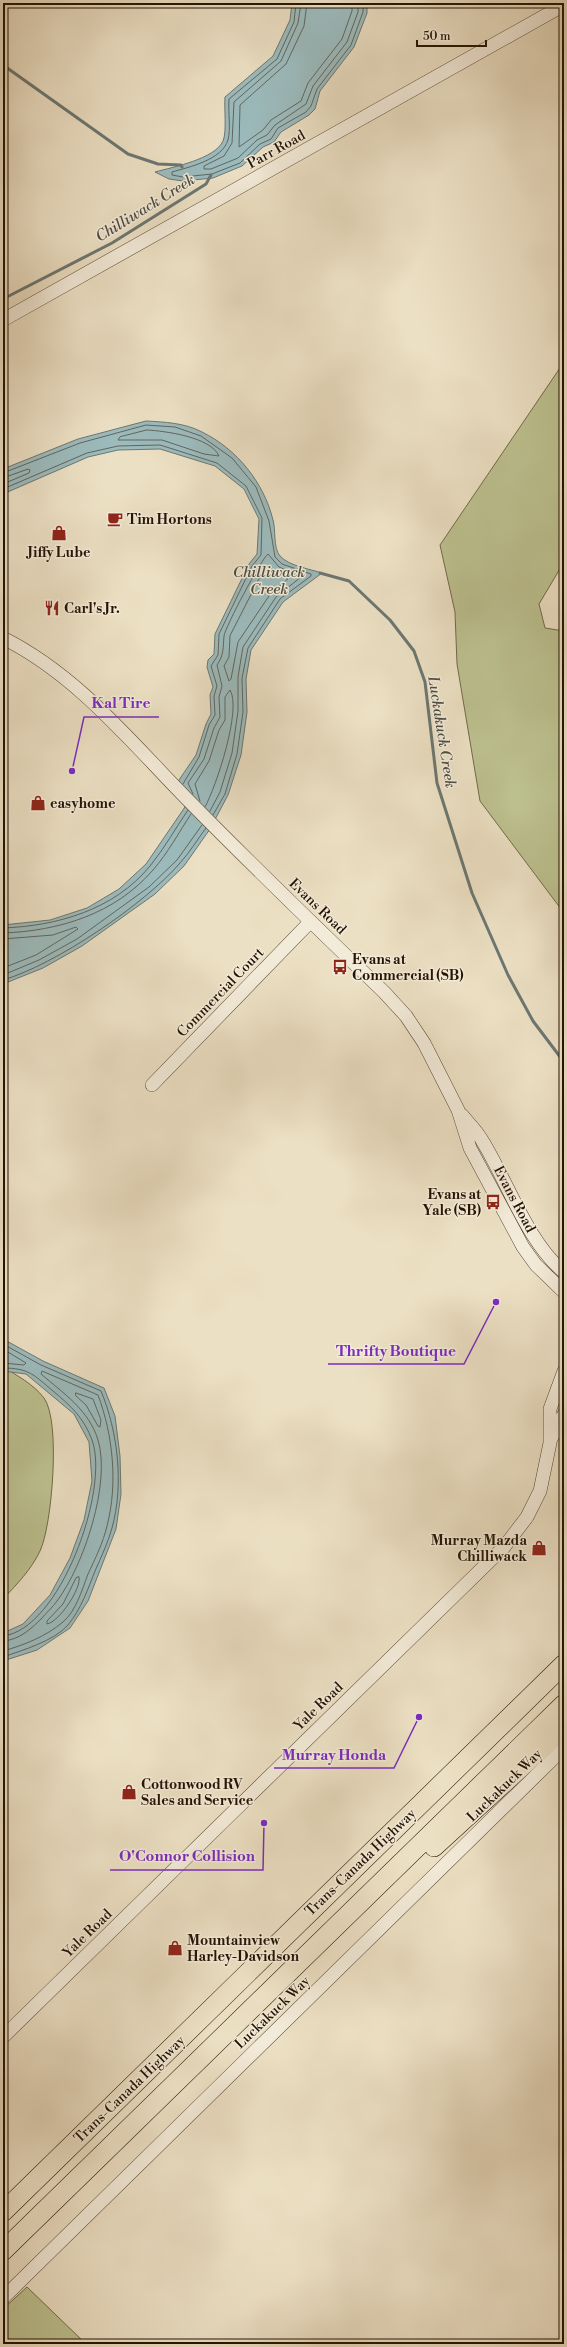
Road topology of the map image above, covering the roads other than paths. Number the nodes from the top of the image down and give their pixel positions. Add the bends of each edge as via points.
1 (564, 5) edge
2 (3, 320) edge
3 (3, 638) edge
4 (310, 922) junction
5 (152, 1085) dead end
6 (458, 1110) junction
7 (564, 1272) edge
8 (564, 1292) edge
9 (564, 1371) edge
10 (564, 1414) edge
11 (550, 1442) junction
12 (564, 1650) edge
13 (564, 1664) edge
14 (564, 1704) edge
15 (564, 1728) edge
16 (564, 1748) edge
17 (441, 1783) junction
18 (378, 1883) junction
19 (3, 2037) edge
20 (3, 2212) edge
21 (3, 2251) edge
22 (3, 2298) edge

1 - 2 street, Parr Road
3 - 4 street, Evans Road via 48,665 75,686
4 - 5 street, Commercial Court
4 - 6 street, Evans Road via 406,1016 424,1044
6 - 7 street, Evans Road via 482,1140 547,1256
6 - 8 street, Evans Road via 470,1148 523,1247 536,1265
9 - 11 street, Yale Road via 550,1409
10 - 11 street, Yale Road
11 - 19 street, Yale Road via 540,1491 527,1518 504,1547
12 - 17 highway
13 - 17 highway, Trans-Canada Highway
14 - 18 highway, Trans-Canada Highway
15 - 18 highway via 409,1869
16 - 22 street, Luckakuck Way
17 - 20 highway, Trans-Canada Highway
18 - 21 highway, Trans-Canada Highway

